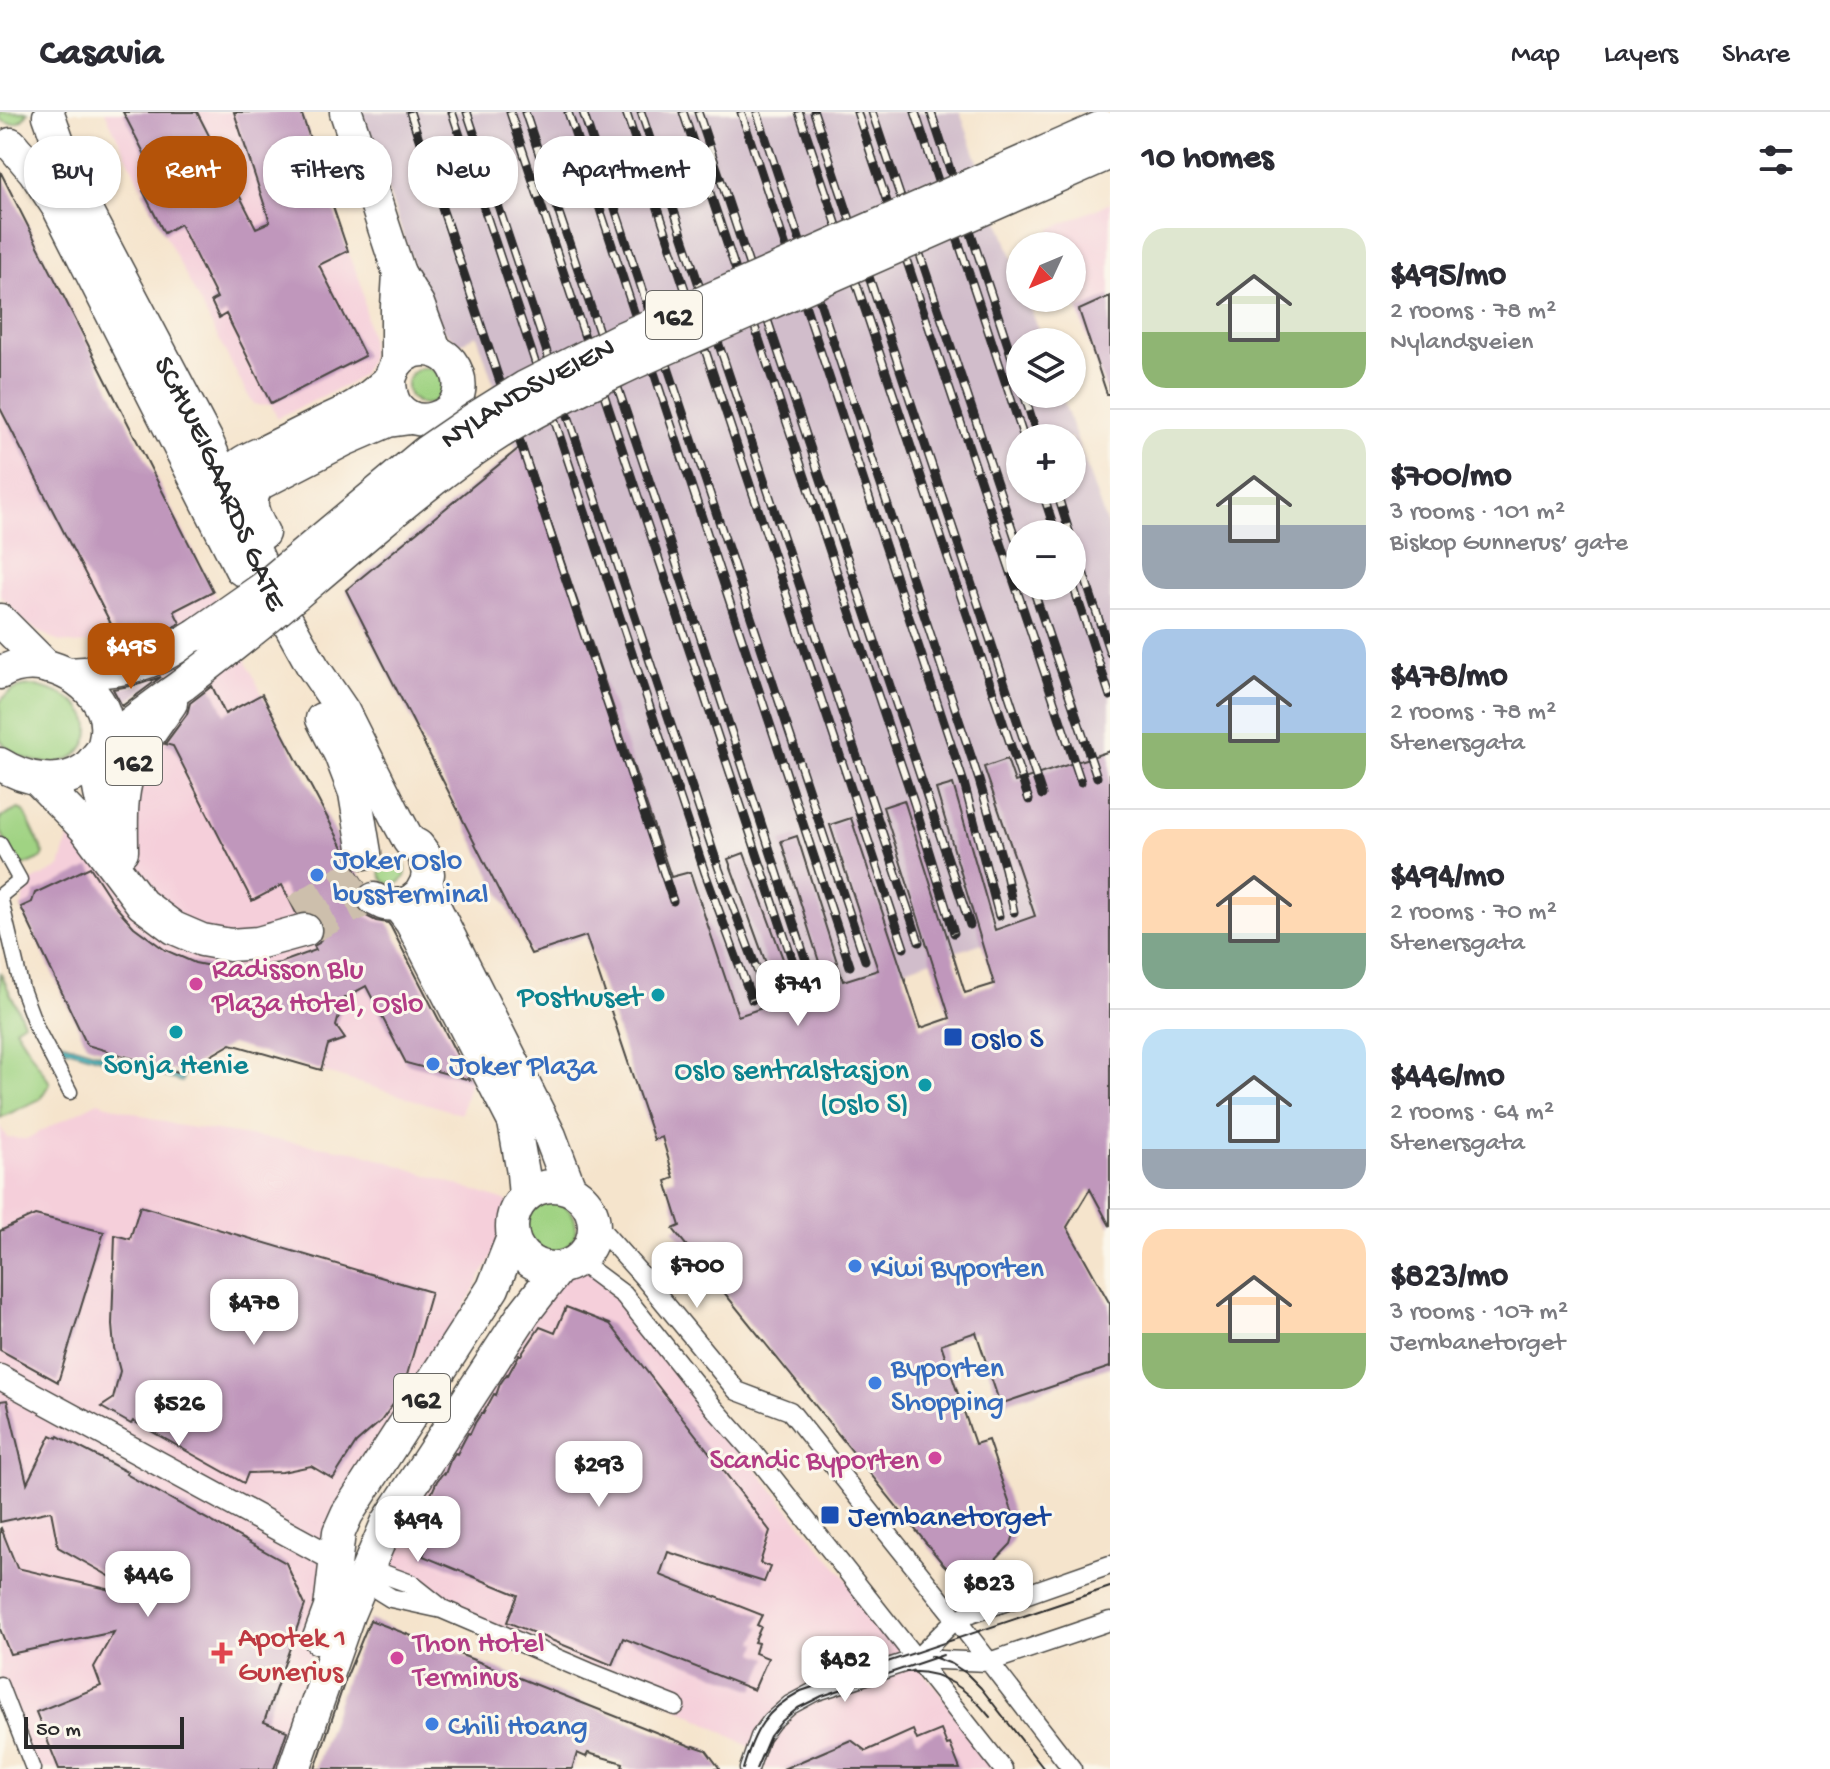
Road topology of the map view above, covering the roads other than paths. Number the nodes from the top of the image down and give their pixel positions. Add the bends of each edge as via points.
1 (346, 112) edge
2 (49, 114) edge
3 (1110, 124) edge
4 (11, 143) edge
5 (1110, 153) edge
6 (399, 273) junction
7 (436, 352) junction
8 (393, 371) junction
9 (410, 418) junction
10 (232, 472) junction
11 (218, 526) junction
12 (0, 620) edge
13 (58, 670) junction
14 (0, 673) edge
15 (184, 684) junction
16 (343, 711) junction
17 (100, 752) junction
18 (0, 764) edge
19 (37, 779) junction
20 (409, 841) junction
21 (0, 844) edge
22 (122, 851) junction
23 (369, 879) junction
24 (426, 883) junction
25 (134, 896) junction
26 (300, 920) tunnel mouth
27 (70, 1092) dead end
28 (570, 1189) junction
29 (525, 1196) junction
30 (594, 1222) junction
31 (513, 1237) junction
32 (568, 1264) junction
33 (0, 1377) edge
34 (336, 1560) junction
35 (1110, 1565) edge
36 (365, 1574) junction
37 (956, 1619) junction
38 (1110, 1621) edge
39 (916, 1659) junction
40 (989, 1662) junction
41 (0, 1684) edge
42 (675, 1706) dead end
43 (314, 1712) junction
44 (33, 1769) edge
45 (294, 1769) edge
46 (749, 1769) edge
47 (1003, 1769) edge
48 (1072, 1769) edge

1 - 6 highway, 162
2 - 4 highway, 162 via 38,133
2 - 10 highway, SCHWEIGAARDS GATE / 162 via 76,192 206,439
3 - 13 highway, NYLANDSVEIEN / 162, bridge via 558,369 426,452 262,589 158,658 113,670
4 - 11 highway, SCHWEIGAARDS GATE / 162 via 59,209
5 - 15 highway, NYLANDSVEIEN / 162, bridge via 631,364 535,412 414,494
6 - 7 highway, 162 via 418,304
6 - 8 highway, 162
7 - 8 highway via 405,355
7 - 9 highway, 162 via 455,368 459,392 446,413 435,419
8 - 9 highway, 162 via 391,394
8 - 10 highway via 369,397
9 - 16 highway, 162 via 373,427 268,478 255,487 251,499 253,514 304,614
10 - 11 highway, 162 via 215,500
10 - 16 highway, SCHWEIGAARDS GATE / 162 via 279,606
11 - 23 highway, SCHWEIGAARDS GATE / 162 via 340,754 355,793
12 - 13 highway, 162
13 - 14 highway, NYLANDSVEIEN / 162 via 29,664
13 - 17 highway, 162 via 90,692 103,709 107,729
15 - 17 highway, NYLANDSVEIEN / 162
15 - 22 highway, 162 via 128,775
16 - 20 highway, SCHWEIGAARDS GATE / 162
17 - 19 highway, NYLANDSVEIEN / 162 via 72,776
17 - 22 highway, 162 via 102,804
18 - 19 highway, NYLANDSVEIEN / 162
19 - 25 highway, 162 via 85,828
20 - 23 highway via 397,837 373,843
20 - 24 highway, SCHWEIGAARDS GATE / 162 via 424,854
21 - 27 street via 20,880 0,896 22,989
22 - 25 highway, 162
23 - 24 highway via 410,902
23 - 29 highway, SCHWEIGAARDS GATE / 162 via 411,922 514,1122
24 - 28 highway, SCHWEIGAARDS GATE / 162 via 550,1136
25 - 26 highway, 162 via 174,928 230,945 258,943 285,920
28 - 29 highway via 545,1186
28 - 30 highway, 162 via 591,1209
29 - 31 highway, 162 via 512,1221
30 - 32 highway, 162 via 591,1244
30 - 37 street via 737,1391 790,1411
31 - 32 highway via 524,1257 534,1263
31 - 34 highway, 162 via 493,1288 347,1514
32 - 36 highway, 162 via 524,1313 489,1364 387,1523
32 - 39 street via 624,1295
33 - 34 street
34 - 36 highway
34 - 43 highway, 162 via 330,1608 313,1653
35 - 37 street
36 - 42 street via 391,1598 442,1609
36 - 43 highway, 162
37 - 39 street
37 - 40 street
38 - 40 street
39 - 40 street
39 - 46 street via 799,1699 760,1737
39 - 47 street
40 - 48 street
41 - 44 street
43 - 45 highway, 162

